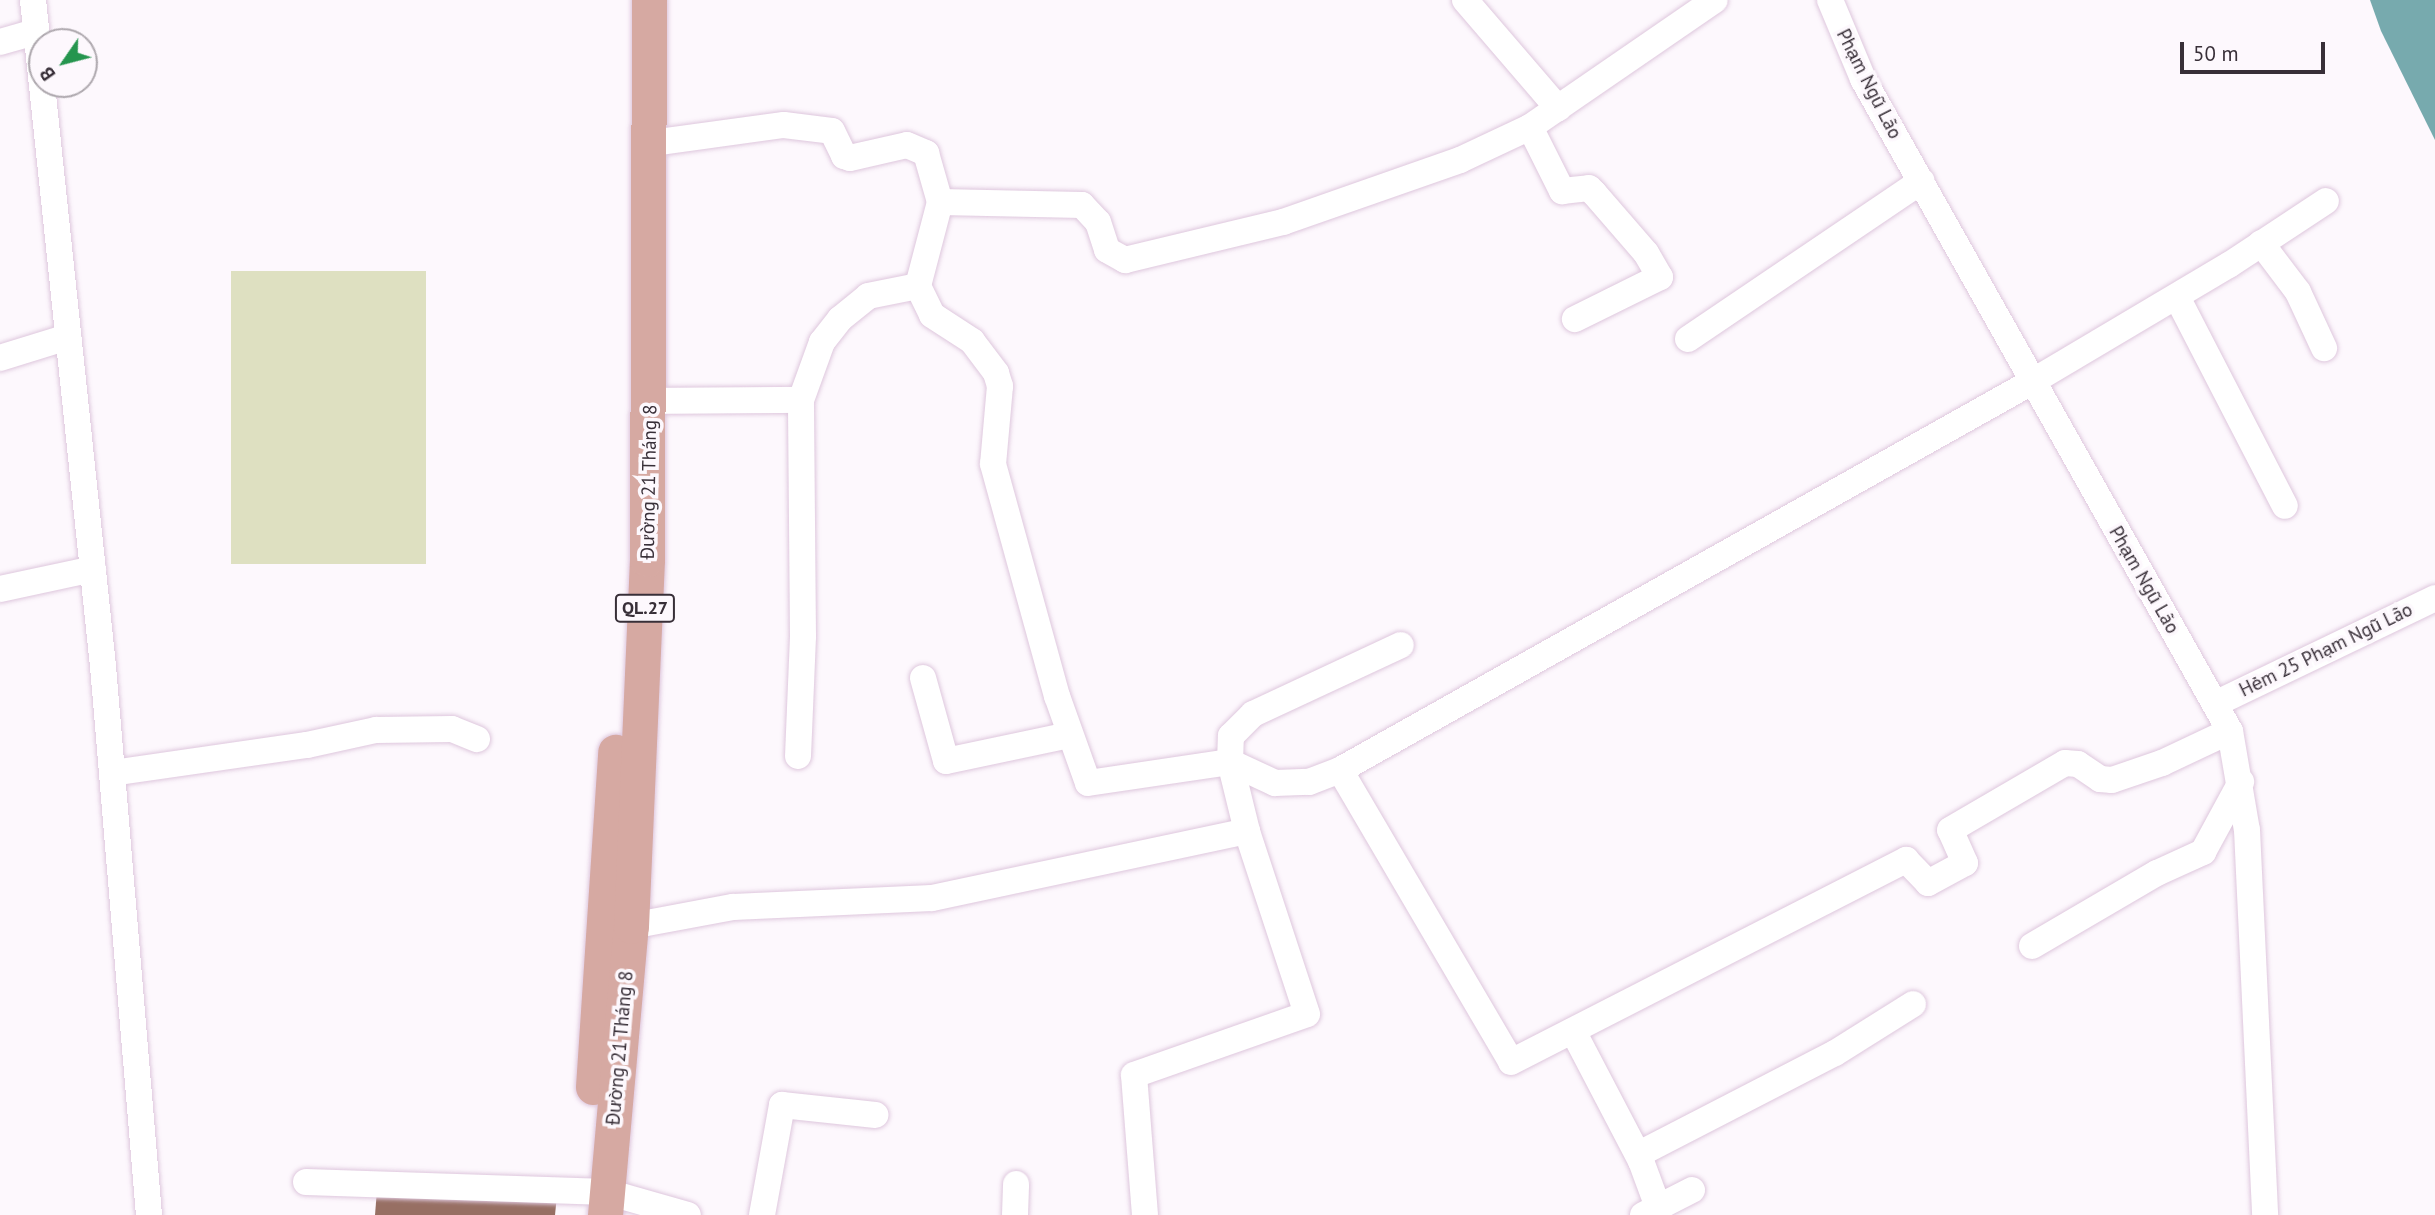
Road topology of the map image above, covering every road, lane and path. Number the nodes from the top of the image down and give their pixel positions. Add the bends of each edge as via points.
1 (33, 0) edge
2 (629, 0) edge
3 (649, 0) edge
4 (1465, 0) edge
5 (1715, 0) edge
6 (1830, 0) edge
7 (36, 28) edge
8 (28, 34) edge
9 (0, 41) edge
10 (43, 98) edge
11 (1558, 108) junction
12 (1530, 127) junction
13 (652, 143) junction
14 (1921, 181) junction
15 (2326, 201) dead end
16 (940, 202) junction
17 (2261, 243) junction
18 (918, 286) junction
19 (2177, 296) junction
20 (1575, 319) dead end
21 (68, 337) junction
22 (1688, 339) dead end
23 (2324, 348) dead end
24 (0, 358) edge
25 (2030, 383) junction
26 (801, 400) junction
27 (651, 401) junction
28 (2284, 506) dead end
29 (93, 569) junction
30 (0, 589) edge
31 (2435, 597) edge
32 (1401, 645) dead end
33 (923, 678) dead end
34 (2217, 703) junction
35 (2230, 731) junction
36 (1069, 735) junction
37 (477, 739) dead end
38 (798, 756) dead end
39 (1230, 762) junction
40 (1340, 770) junction
41 (112, 773) junction
42 (2241, 782) junction
43 (1247, 831) junction
44 (631, 926) junction
45 (2032, 946) dead end
46 (1913, 1004) dead end
47 (1573, 1031) junction
48 (875, 1115) dead end
49 (1641, 1161) junction
50 (306, 1182) dead end
51 (1016, 1184) dead end
52 (1692, 1190) dead end
53 (596, 1204) edge
54 (1651, 1211) edge
55 (149, 1215) edge
56 (688, 1215) edge
57 (762, 1215) edge
58 (1014, 1215) edge
59 (1145, 1215) edge
60 (2265, 1215) edge

1 - 7 street
2 - 53 main road, Đường 21 Tháng 8 / QL.27 via 635,298
3 - 13 main road, Đường 21 Tháng 8 / QL.27
4 - 11 street
5 - 11 street
6 - 14 street, Phạm Ngũ Lão via 1863,79
8 - 9 street
10 - 21 street
11 - 12 street
12 - 16 street via 1460,160 1283,222 1125,260 1107,250 1098,222 1082,205
12 - 20 street via 1562,191 1589,188 1646,253 1660,277
13 - 16 street via 784,125 832,131 844,156 850,158 919,147 933,166
13 - 27 main road, Đường 21 Tháng 8 / QL.27
14 - 22 street
14 - 25 street, Phạm Ngũ Lão
15 - 17 street
16 - 18 street
17 - 19 street
17 - 23 street via 2298,292
18 - 26 street via 868,296 840,319 822,342
18 - 36 street via 932,314 972,341 1000,386 993,464
19 - 25 street
19 - 28 street
21 - 24 street
21 - 29 street
25 - 34 street, Phạm Ngũ Lão
25 - 40 street
26 - 27 street
26 - 38 street via 803,636
27 - 44 main road, Đường 21 Tháng 8 / QL.27
29 - 30 street
29 - 41 street
31 - 34 street, Hẻm 25 Phạm Ngũ Lão
32 - 39 street via 1253,714 1231,736
33 - 36 street via 946,761
34 - 35 street, Phạm Ngũ Lão
35 - 42 street, Phạm Ngũ Lão
35 - 47 street via 2112,780 2065,763 1950,830 1965,863 1928,883 1906,860
36 - 39 street via 1088,783
37 - 41 street via 452,729 376,730 307,745
39 - 40 street via 1275,783 1309,782
39 - 43 street
40 - 47 street via 1511,1062
41 - 55 street
42 - 45 street via 2203,852 2157,873
42 - 60 street, Phạm Ngũ Lão
43 - 44 street via 932,898 733,907
43 - 59 street via 1307,1014 1134,1075
44 - 53 main road, Đường 21 Tháng 8 / QL.27
46 - 49 street via 1835,1053 1643,1152
47 - 49 street
48 - 57 street via 782,1105
49 - 54 street
50 - 53 street
51 - 58 street
52 - 54 street
53 - 56 street

